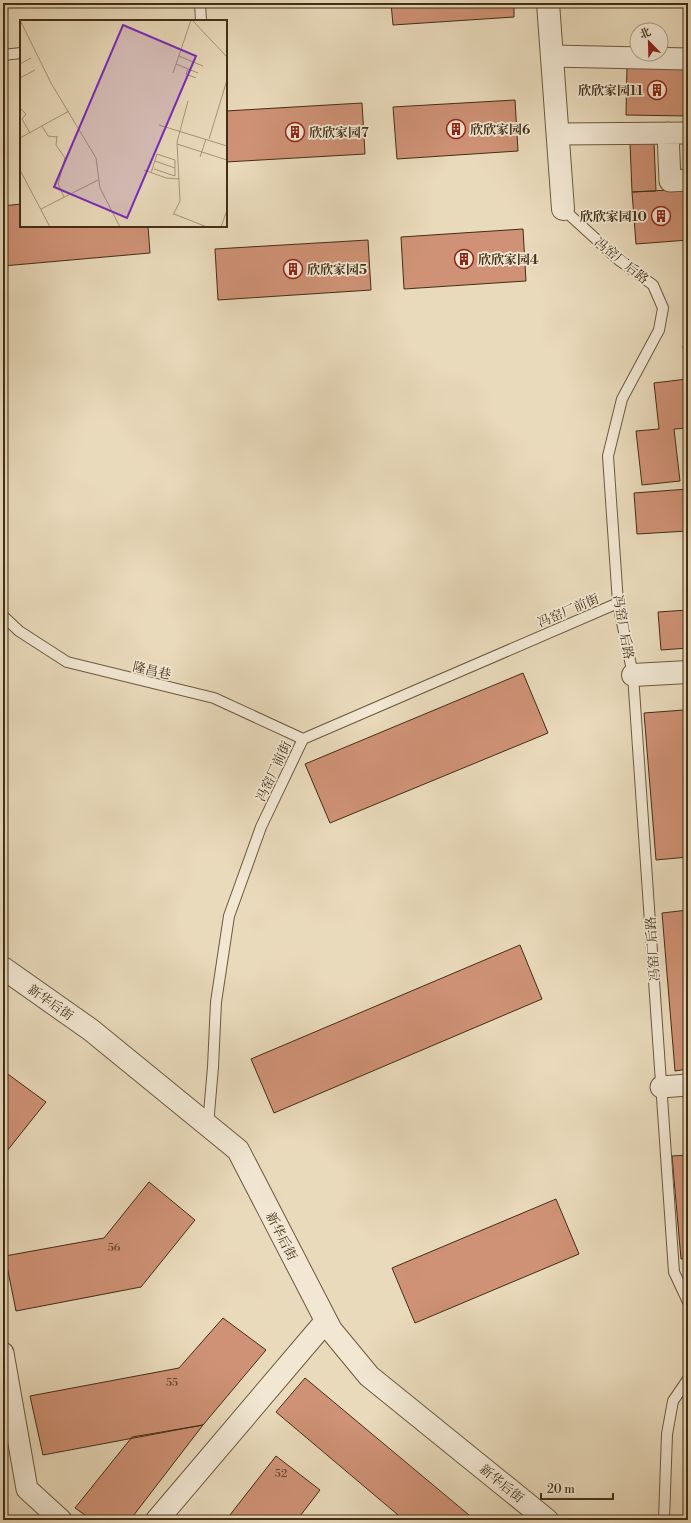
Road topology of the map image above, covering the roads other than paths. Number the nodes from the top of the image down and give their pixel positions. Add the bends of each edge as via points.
1 (200, 3) edge
2 (548, 3) edge
3 (200, 20) edge
4 (20, 53) edge
5 (3, 55) edge
6 (552, 56) junction
7 (688, 59) edge
8 (678, 133) edge
9 (558, 134) junction
10 (688, 180) edge
11 (563, 209) joint
12 (618, 603) junction
13 (3, 616) edge
14 (688, 672) edge
15 (633, 675) junction
16 (302, 739) junction
17 (3, 968) edge
18 (688, 1085) edge
19 (661, 1087) junction
20 (208, 1126) junction
21 (688, 1302) edge
22 (326, 1321) junction
23 (3, 1353) edge
24 (688, 1379) edge
25 (61, 1520) edge
26 (157, 1520) edge
27 (547, 1520) edge
28 (664, 1520) edge

1 - 3 lane
2 - 6 street, 冯窑厂后路
4 - 5 lane
6 - 7 street
6 - 9 street, 冯窑厂后路
8 - 9 street
8 - 10 street via 670,181
9 - 11 street, 冯窑厂后路
11 - 12 lane, 冯窑厂后路 via 620,262 653,285 663,308 659,330 622,399 608,456
12 - 15 lane, 冯窑厂后路
12 - 16 lane, 冯窑厂前街
13 - 16 lane, 隆昌巷 via 19,631 67,662 214,698
14 - 15 street
15 - 19 lane, 冯窑厂后路
16 - 20 lane, 冯窑厂前街 via 261,827 229,916 216,1002
17 - 20 street, 新华后街 via 91,1030
18 - 19 street
19 - 21 lane, 冯窑厂后路 via 674,1272
20 - 22 street, 新华后街 via 238,1150
22 - 26 street
22 - 27 street, 新华后街 via 369,1376
23 - 25 street via 27,1489
24 - 28 lane via 673,1401 667,1434

